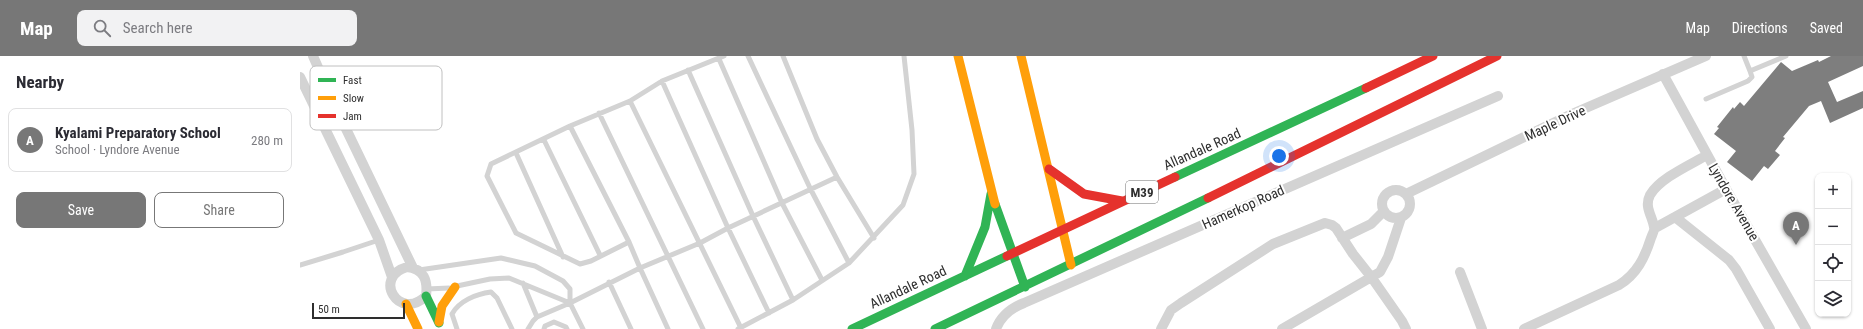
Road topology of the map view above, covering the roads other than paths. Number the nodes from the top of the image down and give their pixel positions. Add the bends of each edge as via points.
1 (313, 56) edge
2 (748, 56) edge
3 (783, 56) edge
4 (904, 56) edge
5 (958, 56) edge
6 (1021, 56) edge
7 (1433, 56) edge
8 (1497, 56) edge
9 (1706, 56) edge
10 (1744, 56) edge
11 (1786, 56) edge
12 (721, 57) edge
13 (317, 66) edge
14 (688, 70) junction
15 (1750, 71) junction
16 (1663, 74) junction
17 (300, 77) edge
18 (662, 81) junction
19 (1498, 96) dead end
20 (310, 98) edge
21 (1706, 99) dead end
22 (630, 101) junction
23 (599, 113) junction
24 (570, 126) junction
25 (326, 130) edge
26 (347, 130) edge
27 (544, 140) junction
28 (516, 153) junction
29 (1707, 155) junction
30 (1049, 169) junction
31 (837, 177) junction
32 (1726, 189) junction
33 (811, 190) junction
34 (991, 194) junction
35 (1406, 194) junction
36 (1122, 201) junction
37 (782, 203) junction
38 (1383, 212) junction
39 (754, 216) junction
40 (1676, 217) junction
41 (1401, 218) junction
42 (728, 228) junction
43 (1655, 228) junction
44 (1063, 230) junction
45 (874, 238) junction
46 (1342, 238) junction
47 (379, 240) junction
48 (629, 242) junction
49 (700, 243) junction
50 (1013, 253) junction
51 (600, 255) junction
52 (668, 256) junction
53 (563, 257) junction
54 (849, 262) junction
55 (300, 265) edge
56 (1071, 265) junction
57 (640, 268) junction
58 (416, 269) junction
59 (1460, 272) dead end
60 (965, 276) junction
61 (392, 277) junction
62 (1372, 278) junction
63 (822, 280) junction
64 (609, 282) junction
65 (522, 283) junction
66 (455, 287) junction
67 (1025, 287) junction
68 (426, 292) junction
69 (793, 300) junction
70 (570, 303) junction
71 (406, 304) junction
72 (769, 313) junction
73 (537, 317) junction
74 (441, 326) edge
75 (739, 328) edge
76 (418, 329) edge
77 (457, 329) edge
78 (512, 329) edge
79 (528, 329) edge
80 (544, 329) edge
81 (567, 329) edge
82 (583, 329) edge
83 (631, 329) edge
84 (668, 329) edge
85 (703, 329) edge
86 (852, 329) edge
87 (935, 329) edge
88 (996, 329) edge
89 (1161, 329) edge
90 (1282, 329) edge
91 (1406, 329) edge
92 (1482, 329) edge
93 (1524, 329) edge
94 (1770, 329) edge
95 (1806, 329) edge

1 - 13 street
2 - 33 lane
3 - 31 lane
4 - 45 lane via 914,174 903,206
5 - 34 main road
6 - 30 main road
7 - 36 main road, Allandale Road / M39
8 - 56 main road, M39
9 - 16 street, Maple Drive
10 - 15 lane
11 - 15 lane
12 - 14 lane
12 - 37 lane
14 - 18 lane
14 - 39 lane
15 - 21 lane via 1750,80
16 - 29 street, Lyndore Avenue
16 - 35 street, Maple Drive via 1572,114
17 - 20 street
18 - 22 lane
18 - 42 lane
19 - 88 street, Hamerkop Road via 1024,302 1010,310
22 - 23 lane
22 - 49 lane
23 - 24 lane
23 - 52 lane
24 - 27 lane
24 - 48 lane
25 - 47 street
26 - 58 street
27 - 28 lane
27 - 51 lane
28 - 53 lane
28 - 53 lane via 491,164 487,176 516,233
29 - 32 street, Lyndore Avenue
29 - 43 street via 1654,189 1647,204
30 - 36 main road via 1084,194
30 - 44 main road
31 - 33 lane
31 - 45 lane
32 - 40 street
32 - 95 street, Lyndore Avenue
33 - 37 lane
33 - 54 lane
34 - 50 main road
34 - 60 main road via 985,227
35 - 38 street via 1397,190 1385,194 1381,203
35 - 41 street via 1410,207
36 - 44 main road, Allandale Road / M39
37 - 39 lane
37 - 63 lane
38 - 41 street via 1391,218
38 - 46 street via 1371,224
39 - 42 lane
39 - 69 lane
40 - 43 street
40 - 94 street via 1725,255 1736,269
41 - 62 street via 1384,266
42 - 49 lane
42 - 72 lane
43 - 93 street via 1644,258 1627,280
44 - 50 main road, Allandale Road / M39
44 - 56 main road
45 - 54 lane
46 - 62 street
46 - 89 street via 1334,226 1325,223 1273,244 1177,306 1166,317
47 - 55 lane
47 - 61 street
48 - 51 lane
48 - 57 lane
49 - 52 lane
49 - 75 lane
50 - 60 main road, Allandale Road / M39
50 - 67 main road
51 - 53 lane via 580,264
52 - 57 lane
52 - 85 lane
54 - 63 lane
56 - 67 main road, M39
57 - 64 lane
57 - 84 lane
58 - 61 street via 401,269
58 - 68 street via 426,280
58 - 70 lane via 501,258 535,266 563,281 570,289
59 - 92 street
60 - 86 main road, Allandale Road / M39
61 - 71 street via 392,294
62 - 90 street
62 - 91 street
63 - 69 lane
64 - 70 lane
64 - 83 lane
65 - 66 lane via 509,278 490,279
65 - 70 lane
65 - 73 lane
66 - 68 lane
66 - 74 main road via 442,306
67 - 87 main road, M39
68 - 71 street via 418,301
68 - 74 main road
69 - 72 lane
70 - 73 lane
70 - 82 lane
71 - 76 main road
72 - 75 lane
73 - 79 lane
77 - 78 lane via 452,314 455,308 481,293 491,292 497,298
80 - 81 lane via 544,326 554,322

